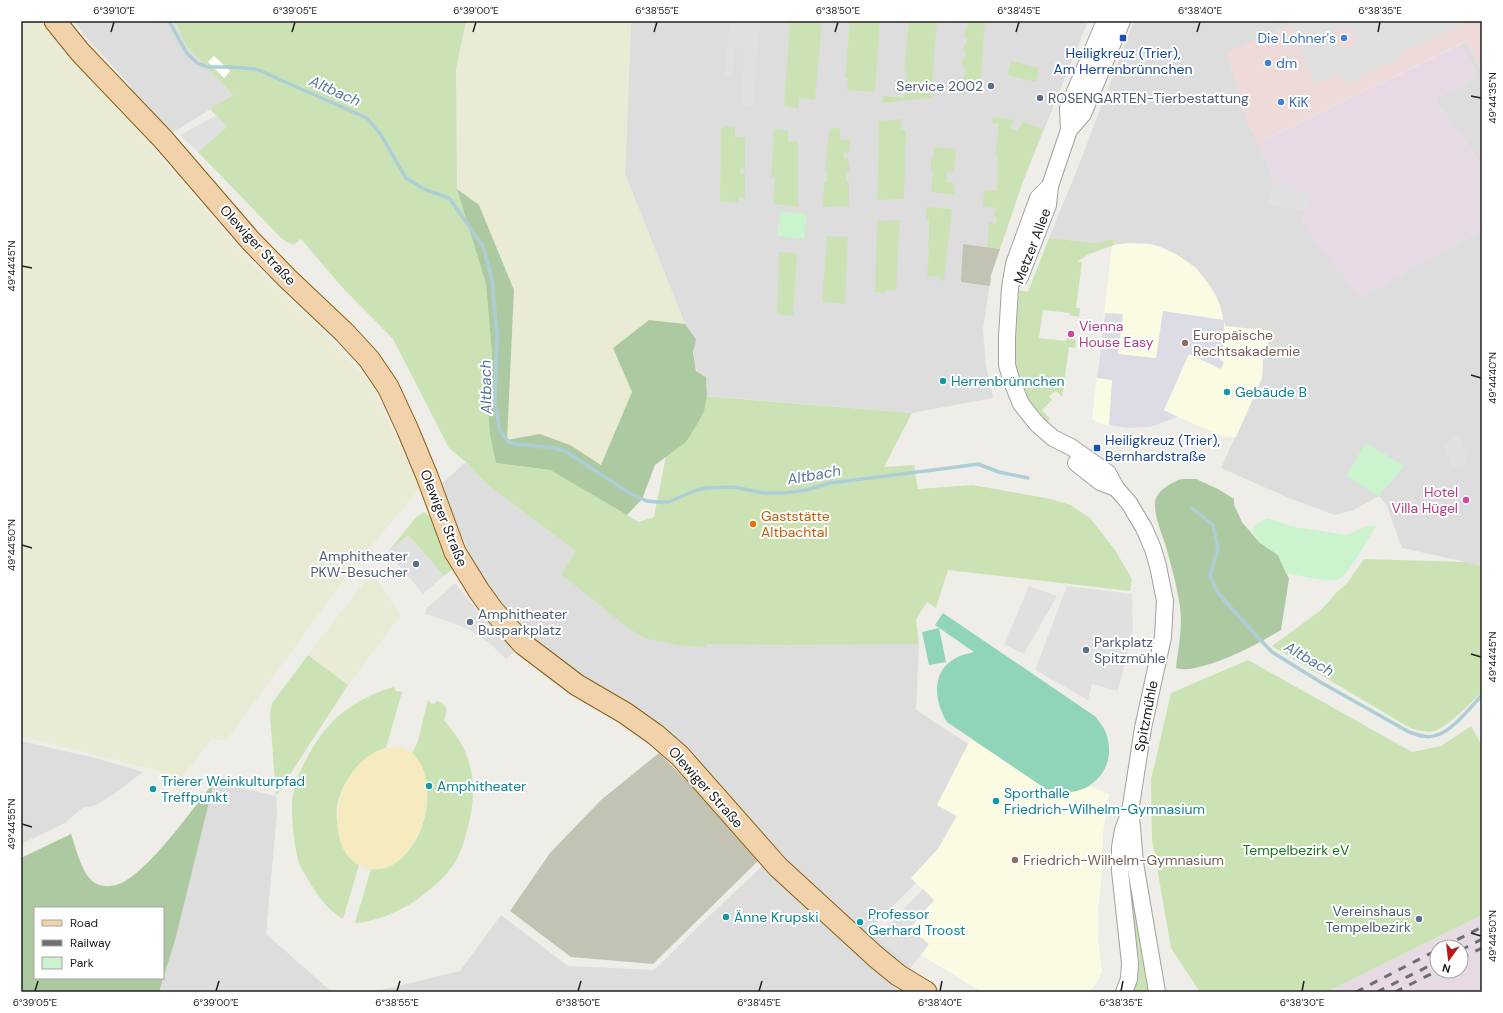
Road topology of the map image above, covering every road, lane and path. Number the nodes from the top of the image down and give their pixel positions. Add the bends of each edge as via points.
1 (55, 21) edge
2 (1106, 21) edge
3 (1122, 21) edge
4 (1070, 130) junction
5 (1116, 488) joint
6 (1130, 812) junction
7 (926, 992) edge
8 (1124, 992) edge
9 (1157, 992) edge

1 - 7 main road, Olewiger Straße via 250,240 369,359 388,387 407,428 455,552 465,571 523,644 577,686 656,735 680,756 778,867 876,957 898,975
2 - 4 street, Metzer Allee via 1068,108
3 - 4 street, Metzer Allee via 1083,114
4 - 5 street, Metzer Allee via 1050,186 1038,198 1018,252 1009,304 1006,344 1008,365 1015,392 1029,416 1053,438 1065,454 1100,482
5 - 6 street, Spitzmühle via 1134,510 1149,539 1158,566 1165,602 1163,637 1143,728
6 - 8 street, Spitzmühle via 1123,830 1119,860 1130,963 1129,979
6 - 9 street, Spitzmühle via 1135,863

